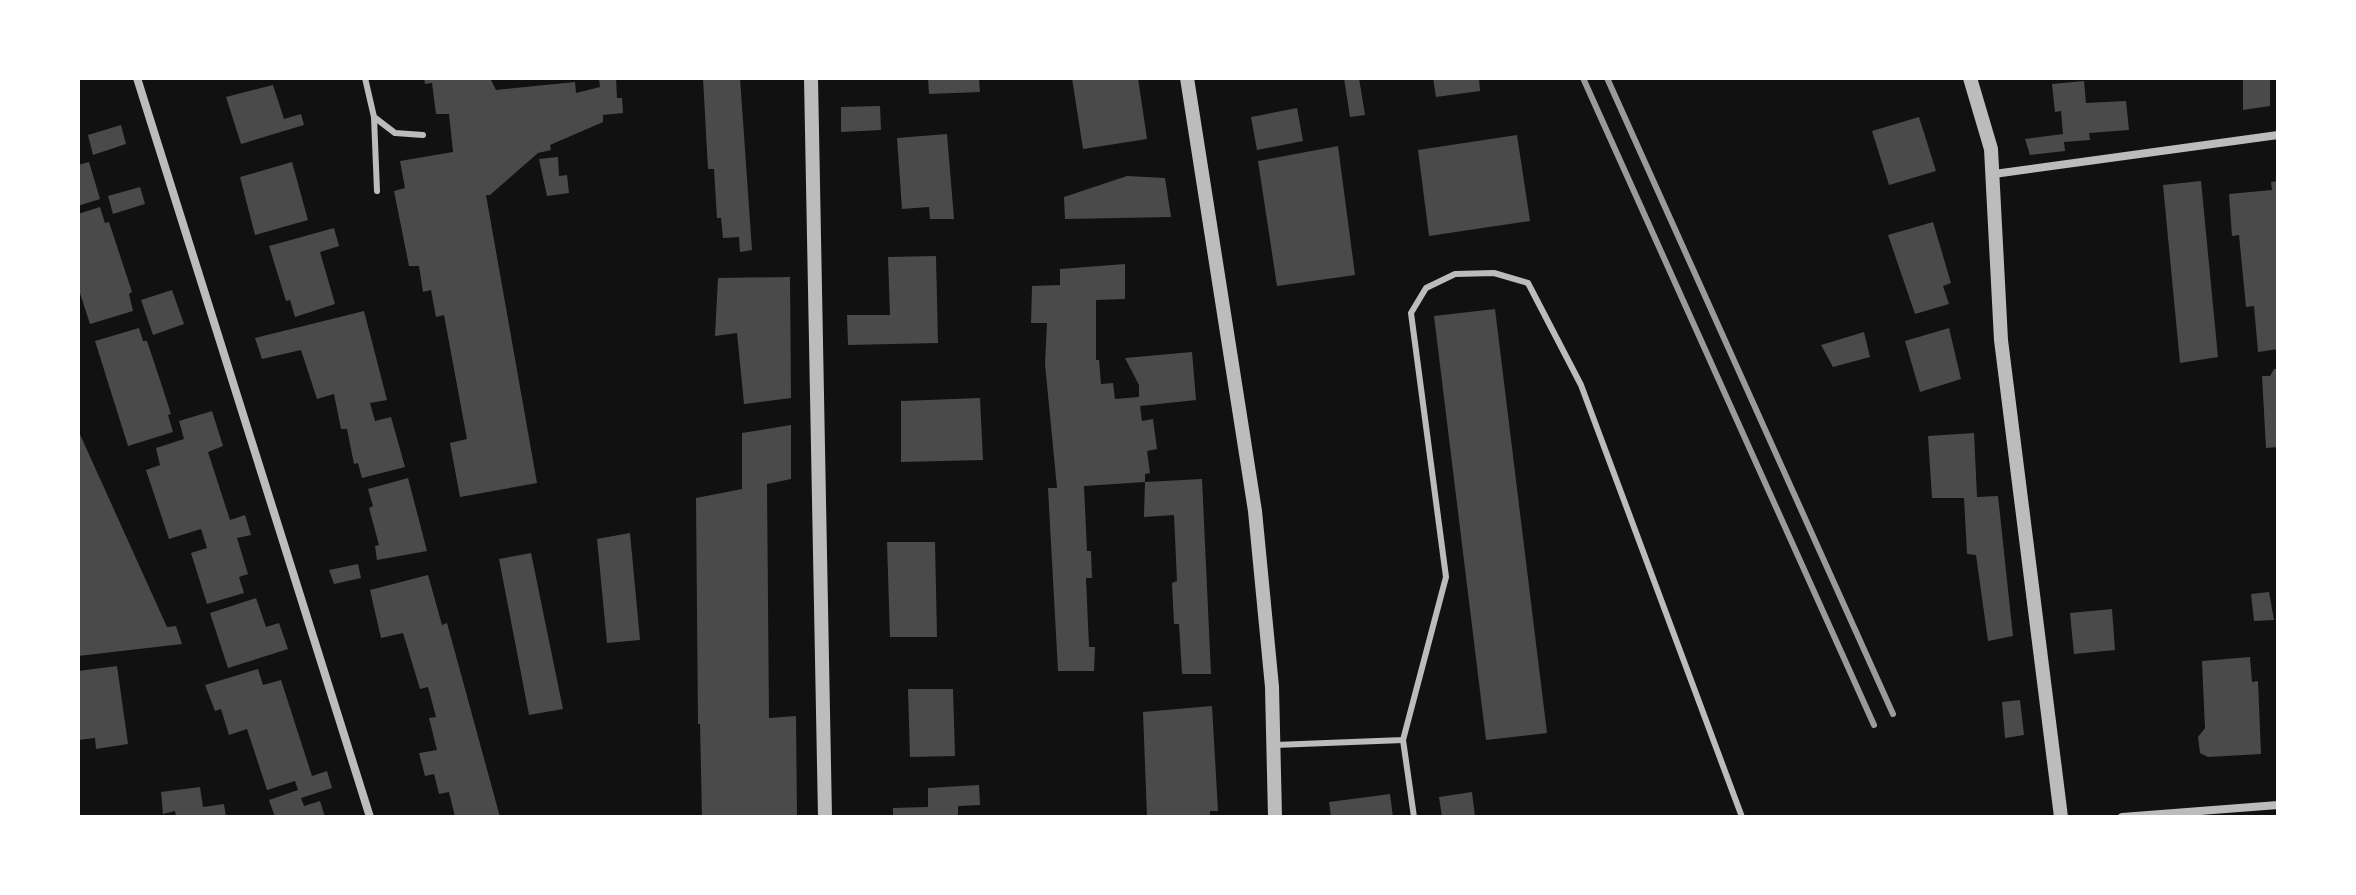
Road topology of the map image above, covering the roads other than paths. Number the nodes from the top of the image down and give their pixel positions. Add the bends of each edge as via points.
1 (137, 78) edge
2 (365, 78) edge
3 (811, 78) edge
4 (1187, 78) edge
5 (1970, 78) edge
6 (374, 117) junction
7 (423, 135) dead end
8 (2278, 135) edge
9 (1994, 174) junction
10 (377, 191) dead end
11 (1403, 740) junction
12 (1272, 745) junction
13 (2278, 805) edge
14 (370, 817) edge
15 (825, 817) edge
16 (1275, 817) edge
17 (1414, 817) edge
18 (1742, 817) edge
19 (2061, 817) edge
20 (2122, 817) edge

1 - 14 street
2 - 6 lane
3 - 15 street
4 - 12 street via 1255,511 1272,687
5 - 9 street
6 - 7 lane via 395,133
6 - 10 lane
8 - 9 street
9 - 19 street via 2001,340
11 - 12 lane
11 - 17 lane
11 - 18 lane via 1446,577 1411,313 1426,288 1436,283 1455,274 1494,273 1528,283 1581,385
12 - 16 street
13 - 20 street

